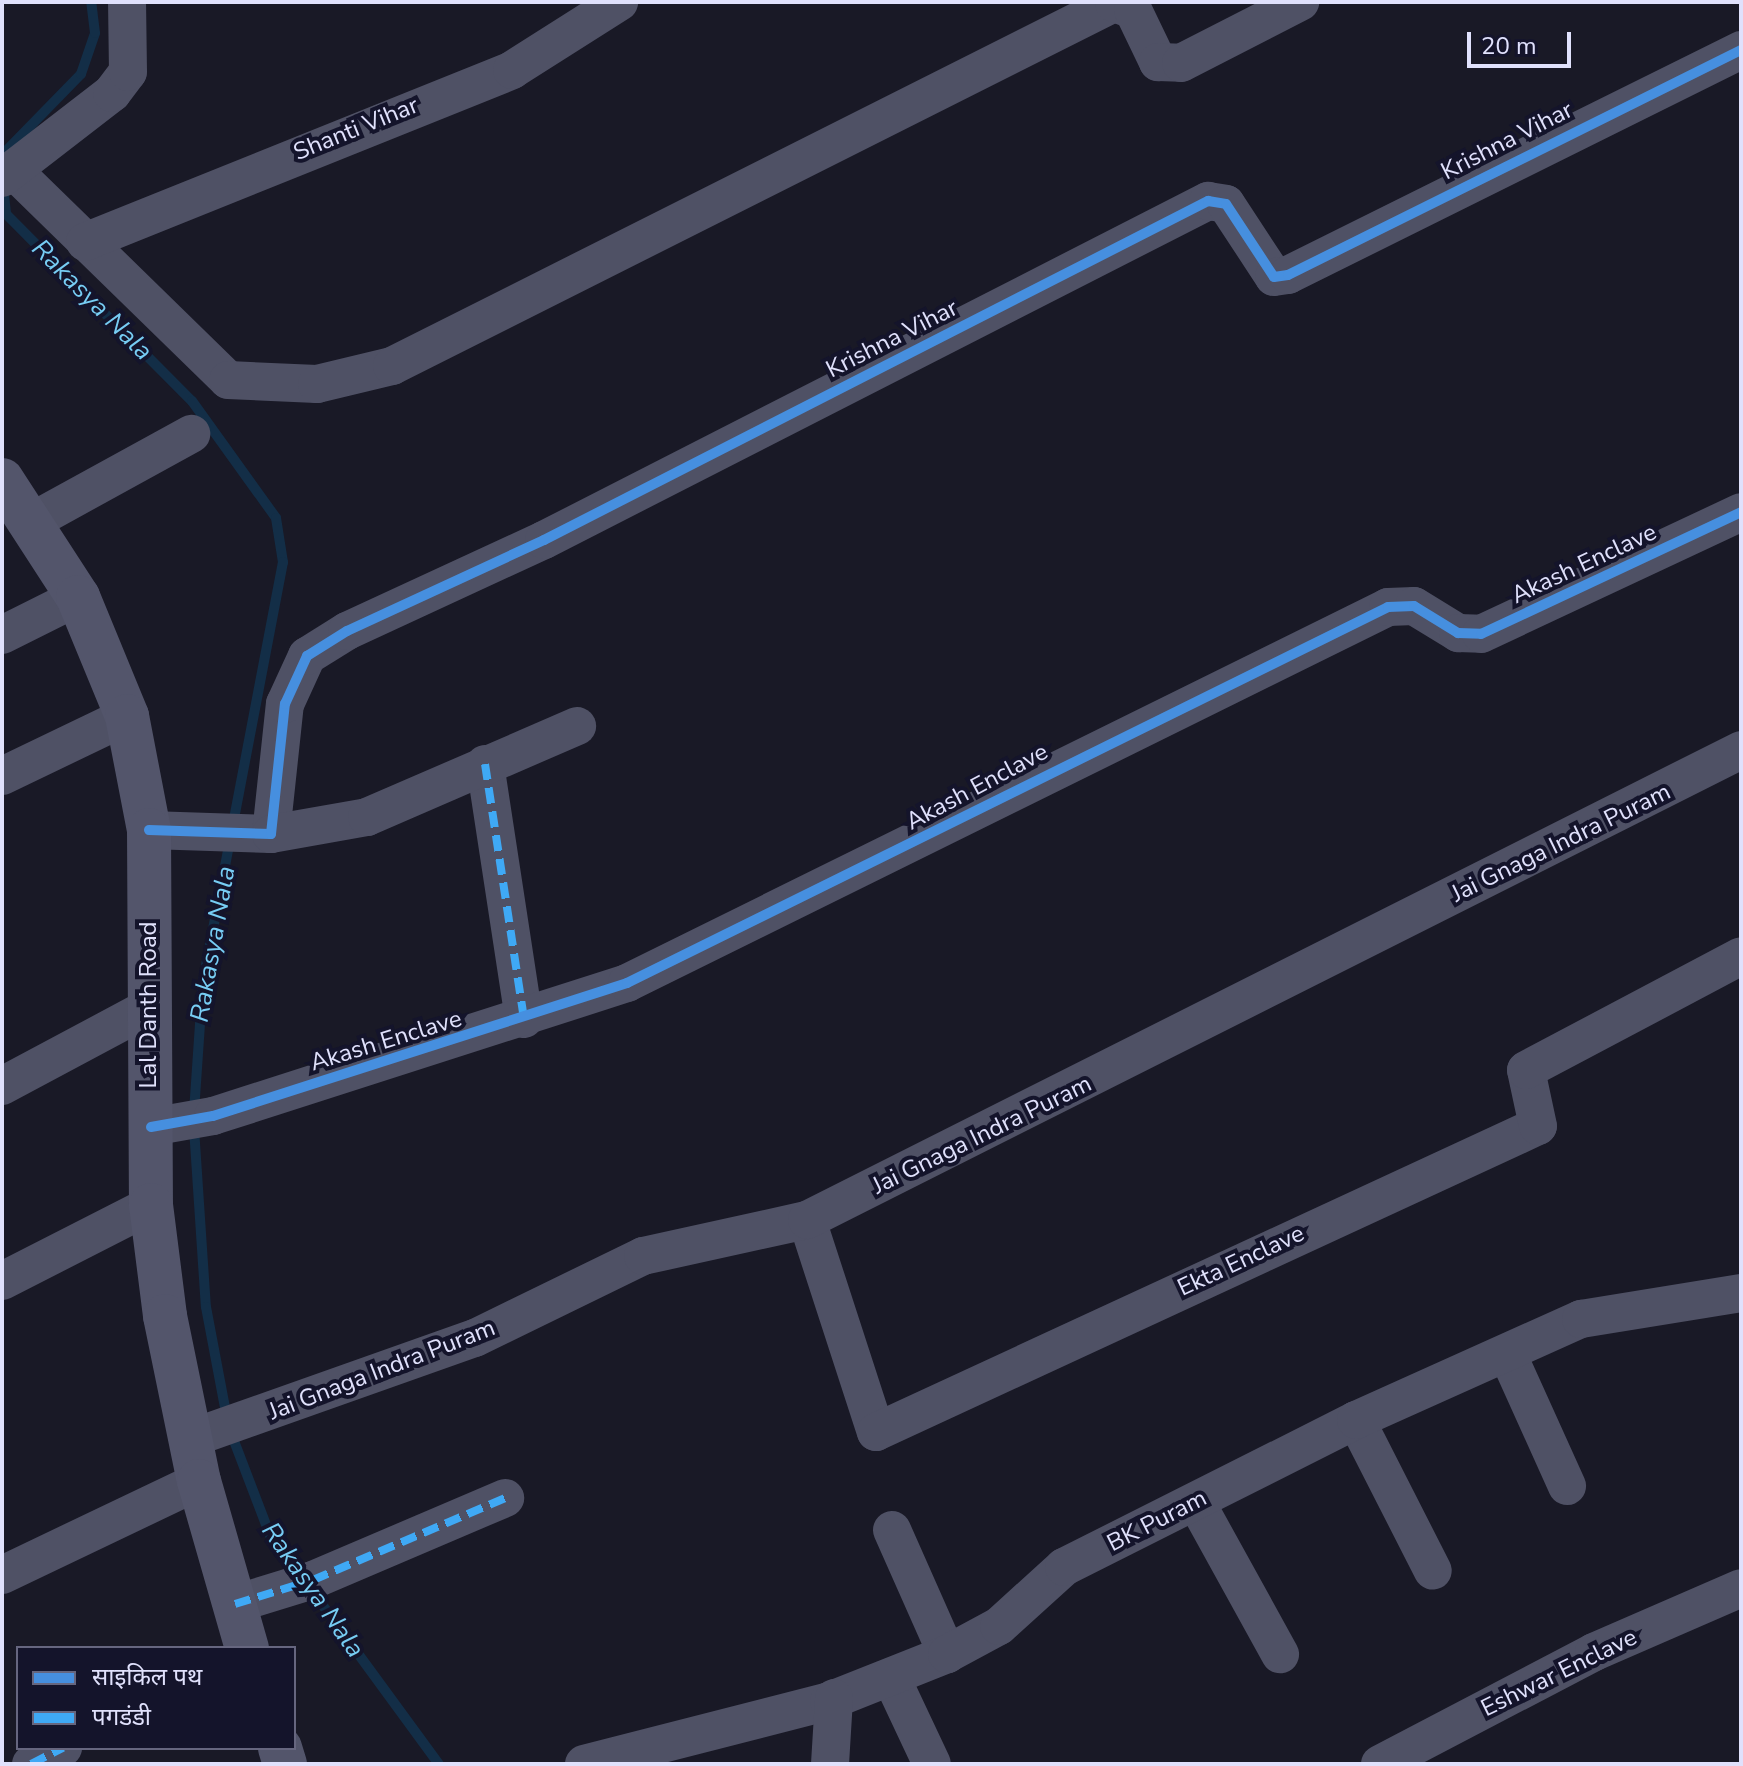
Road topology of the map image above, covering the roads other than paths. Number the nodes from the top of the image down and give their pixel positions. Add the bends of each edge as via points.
1 (127, 2) edge
2 (619, 2) edge
3 (1300, 2) edge
4 (1741, 50) edge
5 (9, 176) edge
6 (85, 242) junction
7 (191, 434) dead end
8 (2, 480) edge
9 (1741, 512) edge
10 (31, 522) junction
11 (78, 597) junction
12 (2, 635) edge
13 (127, 716) junction
14 (577, 726) dead end
15 (1741, 750) edge
16 (485, 764) junction
17 (2, 776) edge
18 (149, 830) junction
19 (265, 835) junction
20 (1741, 956) edge
21 (148, 1008) junction
22 (524, 1019) junction
23 (2, 1086) edge
24 (181, 1122) junction
25 (151, 1205) junction
26 (807, 1220) junction
27 (2, 1281) edge
28 (1741, 1293) edge
29 (1507, 1353) junction
30 (1356, 1420) junction
31 (215, 1431) junction
32 (199, 1481) junction
33 (1567, 1486) dead end
34 (505, 1498) dead end
35 (1196, 1502) junction
36 (892, 1530) dead end
37 (1433, 1571) dead end
38 (2, 1575) edge
39 (1741, 1588) edge
40 (235, 1604) junction
41 (246, 1646) edge
42 (947, 1654) junction
43 (1280, 1654) dead end
44 (891, 1677) junction
45 (834, 1698) junction
46 (59, 1750) edge
47 (31, 1764) edge
48 (584, 1764) edge
49 (830, 1764) edge
50 (932, 1764) edge
51 (1380, 1764) edge

1 - 5 street via 128,72
2 - 6 street, Shanti Vihar via 512,70
3 - 6 street via 1181,63 1158,62 1133,10 1114,3 392,366 317,384 228,380
4 - 19 street, Krishna Vihar via 1288,275 1274,277 1226,204 1208,201 544,540 347,631 307,656 285,704
5 - 6 street
7 - 10 street
8 - 10 street, Lal Danth Road
9 - 22 street, Akash Enclave via 1481,634 1458,633 1414,606 1388,607 641,977
10 - 11 street, Lal Danth Road
11 - 12 street
11 - 13 street, Lal Danth Road
13 - 17 street
13 - 18 street, Lal Danth Road
14 - 16 street
15 - 26 street, Jai Gnaga Indra Puram
16 - 19 street via 367,817
16 - 22 street
18 - 19 street
18 - 21 street, Lal Danth Road
20 - 26 street, Ekta Enclave via 1526,1070 1538,1126 876,1432
21 - 23 street
21 - 24 street, Lal Danth Road
22 - 24 street, Akash Enclave
24 - 25 street, Lal Danth Road
25 - 27 street
25 - 31 street, Lal Danth Road
26 - 31 street, Jai Gnaga Indra Puram via 643,1256 475,1338
28 - 29 street, BK Puram via 1581,1319
29 - 30 street, BK Puram
29 - 33 street
30 - 35 street, BK Puram
30 - 37 street
31 - 32 street, Lal Danth Road
32 - 38 street
32 - 40 street, Lal Danth Road
34 - 40 street via 305,1582
35 - 42 street, BK Puram via 1064,1567 999,1626
35 - 43 street
36 - 42 street
39 - 51 street, Eshwar Enclave via 1594,1652
40 - 41 street, Lal Danth Road
42 - 44 street, BK Puram
44 - 45 street, BK Puram
44 - 50 street
45 - 48 street, BK Puram
45 - 49 street
46 - 47 street

